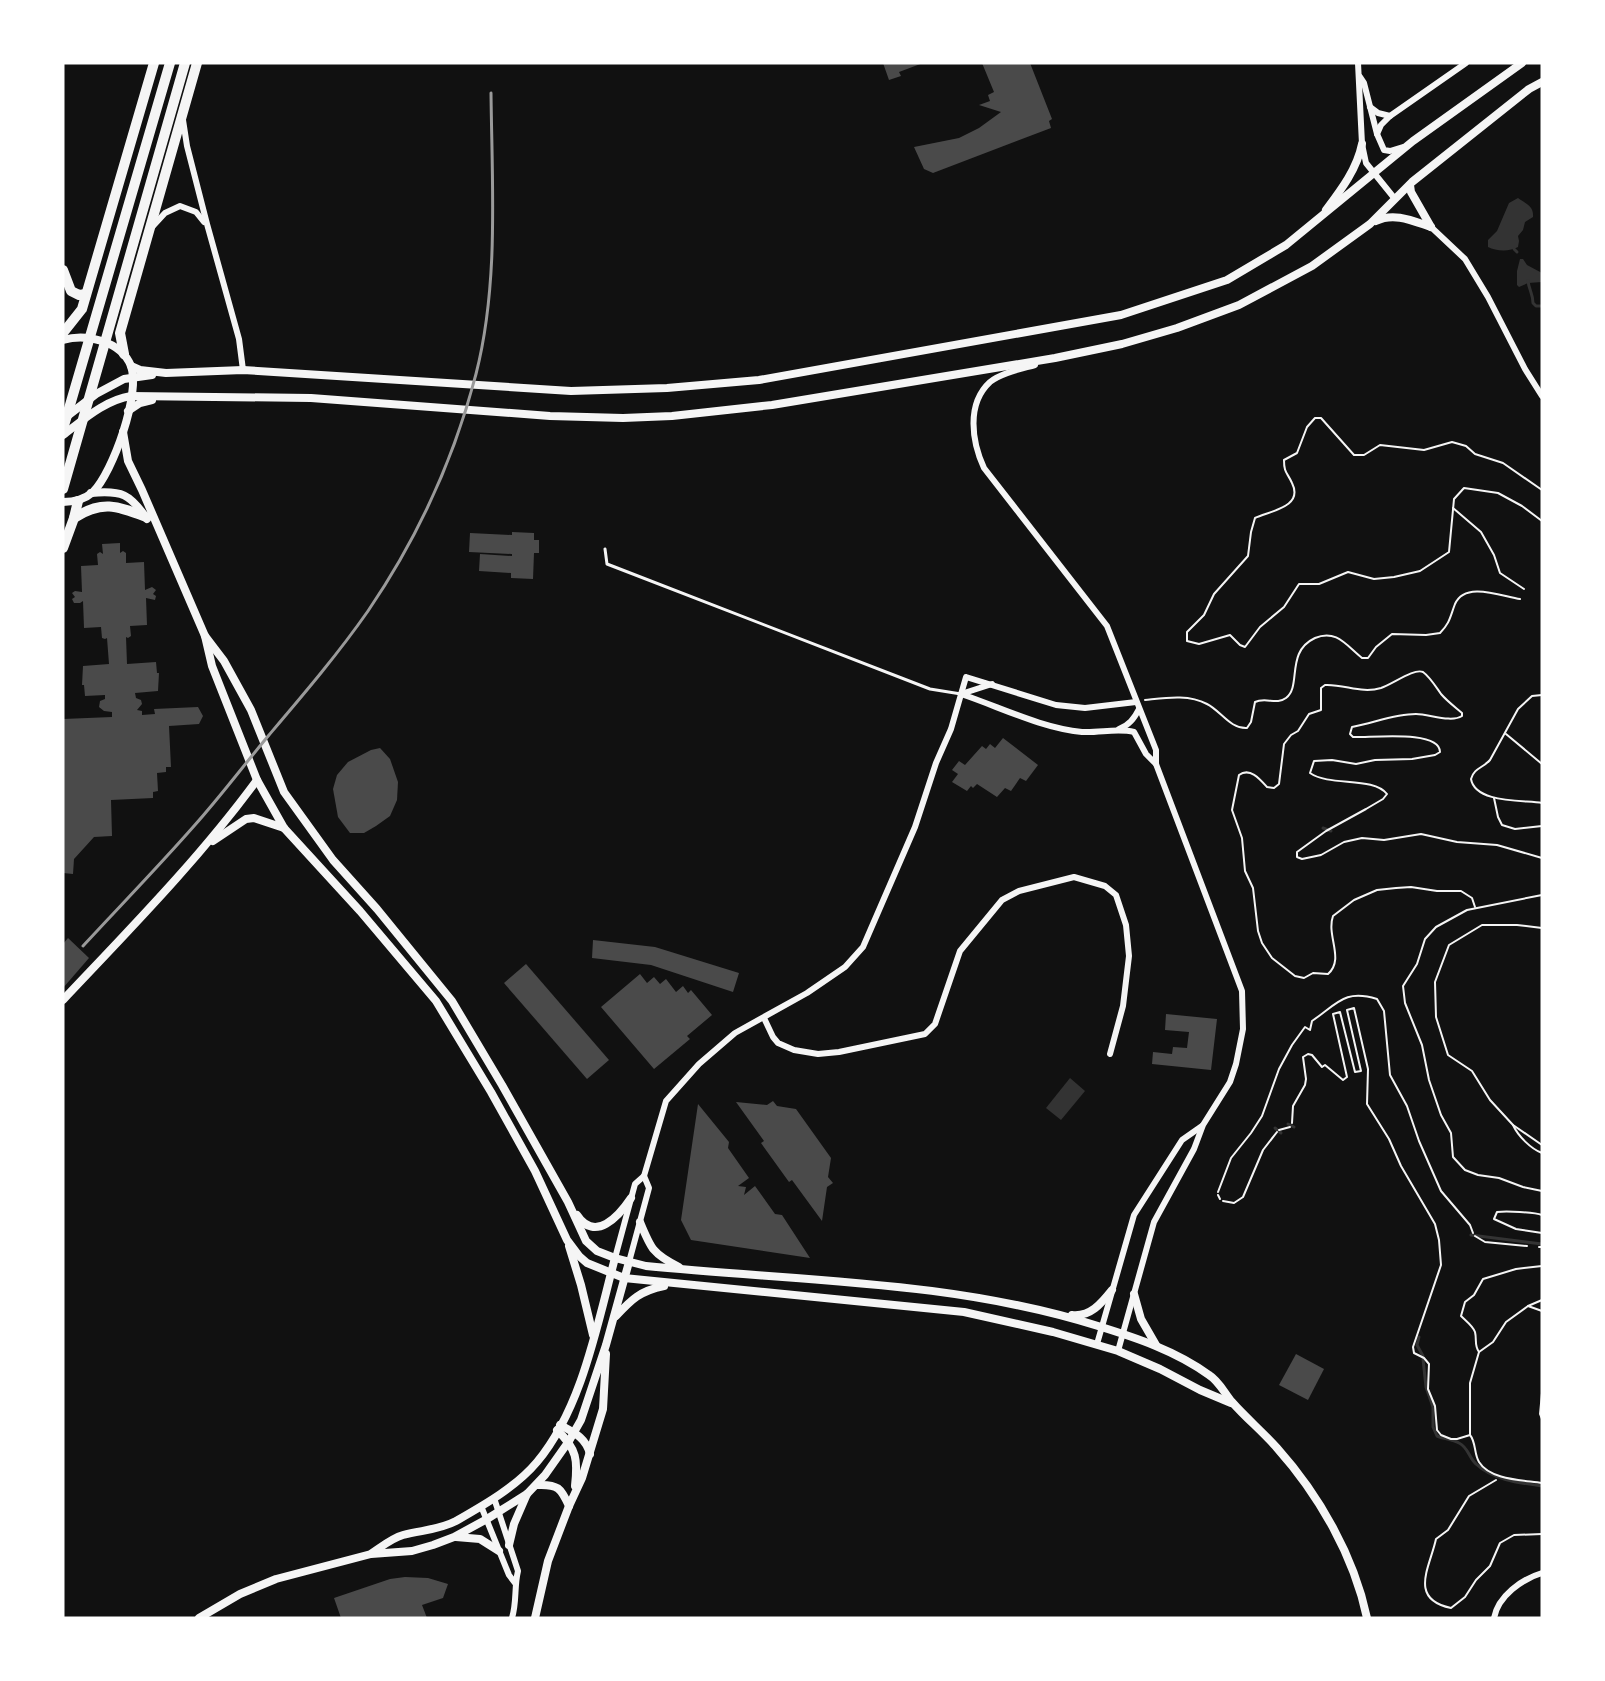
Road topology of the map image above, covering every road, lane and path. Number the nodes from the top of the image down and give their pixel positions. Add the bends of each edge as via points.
1 (154, 63) edge
2 (170, 63) edge
3 (185, 63) edge
4 (197, 63) edge
5 (1358, 63) edge
6 (1466, 63) edge
7 (1522, 63) edge
8 (1360, 77) junction
9 (1542, 82) edge
10 (1370, 107) junction
11 (1390, 116) junction
12 (182, 117) junction
13 (1377, 134) junction
14 (1413, 141) junction
15 (1362, 144) junction
16 (1374, 174) junction
17 (1410, 185) junction
18 (1395, 199) junction
19 (1318, 220) junction
20 (207, 224) junction
21 (1370, 224) junction
22 (1431, 227) junction
23 (150, 230) junction
24 (63, 270) edge
25 (86, 294) junction
26 (63, 333) edge
27 (63, 340) edge
28 (124, 354) junction
29 (1055, 358) junction
30 (131, 366) junction
31 (243, 370) junction
32 (166, 373) junction
33 (129, 378) junction
34 (1542, 396) edge
35 (127, 397) junction
36 (164, 398) junction
37 (128, 411) junction
38 (63, 419) edge
39 (63, 429) edge
40 (123, 432) junction
41 (63, 435) edge
42 (63, 489) edge
43 (1542, 490) edge
44 (91, 493) junction
45 (78, 501) junction
46 (63, 502) edge
47 (1453, 508) junction
48 (146, 517) junction
49 (74, 518) junction
50 (1542, 521) edge
51 (162, 539) junction
52 (63, 548) edge
53 (605, 549) dead end
54 (1524, 589) dead end
55 (1520, 599) dead end
56 (205, 636) junction
57 (992, 684) junction
58 (961, 694) junction
59 (1542, 694) edge
60 (1136, 702) junction
61 (1139, 709) junction
62 (1116, 730) junction
63 (1506, 734) junction
64 (1156, 764) junction
65 (1542, 764) edge
66 (257, 780) junction
67 (1494, 798) junction
68 (1542, 803) edge
69 (1542, 826) edge
70 (284, 828) junction
71 (205, 846) junction
72 (1542, 858) edge
73 (1542, 895) edge
74 (1475, 907) junction
75 (1542, 928) edge
76 (63, 1000) edge
77 (764, 1017) junction
78 (1110, 1054) dead end
79 (1292, 1124) dead end
80 (1203, 1125) junction
81 (1513, 1125) junction
82 (1290, 1127) dead end
83 (1542, 1145) edge
84 (1542, 1153) edge
85 (644, 1176) junction
86 (1542, 1191) edge
87 (631, 1198) junction
88 (568, 1202) junction
89 (1542, 1215) edge
90 (640, 1222) junction
91 (1542, 1233) edge
92 (567, 1240) junction
93 (1527, 1245) dead end
94 (615, 1258) junction
95 (629, 1262) junction
96 (1542, 1266) edge
97 (685, 1270) junction
98 (611, 1274) junction
99 (624, 1278) junction
100 (674, 1285) junction
101 (1112, 1290) junction
102 (1134, 1294) junction
103 (1542, 1300) edge
104 (1528, 1306) junction
105 (1542, 1311) edge
106 (1059, 1314) junction
107 (613, 1318) junction
108 (1102, 1327) junction
109 (1123, 1333) junction
110 (593, 1338) junction
111 (1097, 1344) junction
112 (606, 1345) junction
113 (1156, 1345) junction
114 (1118, 1351) junction
115 (1479, 1352) junction
116 (1542, 1393) edge
117 (1233, 1404) junction
118 (1542, 1419) edge
119 (559, 1428) junction
120 (575, 1432) junction
121 (1470, 1435) junction
122 (569, 1441) junction
123 (590, 1455) junction
124 (1496, 1480) dead end
125 (1542, 1483) edge
126 (537, 1485) junction
127 (574, 1492) junction
128 (527, 1494) junction
129 (494, 1498) junction
130 (481, 1506) junction
131 (568, 1506) junction
132 (499, 1512) junction
133 (487, 1519) junction
134 (1542, 1534) edge
135 (454, 1537) junction
136 (509, 1545) junction
137 (500, 1551) junction
138 (371, 1554) junction
139 (1542, 1574) edge
140 (515, 1583) junction
141 (199, 1618) edge
142 (512, 1618) edge
143 (535, 1618) edge
144 (1367, 1618) edge
145 (1494, 1618) edge

1 - 25 highway
2 - 39 highway
3 - 42 highway
4 - 12 highway
5 - 8 street
6 - 11 street
7 - 14 street
8 - 10 street
8 - 15 street
9 - 17 street
10 - 11 street
10 - 13 street
11 - 13 street
12 - 20 street
12 - 23 highway
13 - 14 street via 1384,150 1390,152
14 - 16 street
15 - 16 street via 1366,163
15 - 19 street via 1346,183
16 - 18 street
16 - 19 street
17 - 18 street
17 - 22 street
18 - 21 street
19 - 31 street via 1286,245 1227,280 1121,315 759,380 571,391
20 - 23 street via 196,212 180,206 165,213
20 - 31 street via 239,339
21 - 22 street via 1400,217
21 - 29 street via 1312,266 1239,305 1133,341
22 - 34 street via 1465,260
23 - 28 highway via 120,333
24 - 25 highway via 71,291
25 - 26 highway via 81,312
27 - 28 street via 93,339
28 - 30 street
29 - 36 street via 772,405 672,416 550,416 311,398
29 - 60 street via 991,382 976,409 974,442 984,468 1107,626
30 - 32 street
30 - 33 street
31 - 32 street
32 - 33 street
33 - 35 street
33 - 38 street via 96,394
35 - 36 street
35 - 37 street
35 - 41 street via 96,410
36 - 37 street via 140,403
37 - 40 street
40 - 44 street via 109,470
40 - 51 street via 128,461
43 - 47 path via 1503,462 1452,442 1424,450 1380,445 1354,455 1326,422 1315,418 1307,427 1298,453 1284,460 1294,493 1289,504 1256,518 1248,556 1214,594 1204,615 1187,632 1187,640 1199,644 1230,635 1245,646 1284,607 1299,584 1319,584 1348,572 1374,579 1420,571 1449,552
44 - 45 street
44 - 48 street via 109,491 127,496
45 - 46 street
45 - 49 highway
47 - 50 path via 1454,499 1464,488 1498,493
47 - 54 path via 1481,532 1500,573
48 - 49 highway via 110,506 94,507
48 - 51 street
49 - 52 highway
51 - 56 street
53 - 58 lane via 606,564 930,689
55 - 60 path via 1475,590 1464,593 1456,602 1449,624 1440,633 1392,634 1368,658 1362,658 1334,635 1323,634 1307,642 1298,654 1288,697 1255,702 1247,728 1197,701 1178,697
56 - 66 street via 212,666
56 - 88 street via 251,710 284,792 333,860 452,1001
57 - 58 street
57 - 58 street via 966,677
57 - 60 street via 1056,705 1085,708
58 - 62 street via 1054,726 1083,732
58 - 77 street via 915,827 863,947 845,967
59 - 63 path via 1532,696 1518,709
60 - 61 street
61 - 62 street via 1134,719
61 - 64 street via 1156,750
62 - 64 street via 1134,732
63 - 65 path
63 - 67 path via 1490,760 1471,779 1475,790
64 - 80 street via 1242,991 1244,1029 1236,1064
66 - 70 street
66 - 71 street
67 - 68 path
67 - 69 path via 1502,825 1515,829
70 - 71 street via 246,819
70 - 92 street via 436,1001 535,1172
71 - 76 street
72 - 74 path via 1497,844 1457,842 1421,834 1384,840 1362,838 1344,842 1321,855 1297,857 1307,844 1387,794 1365,784 1317,778 1310,773 1314,761 1356,764 1413,759 1440,752 1437,743 1421,738 1353,737 1350,730 1400,714 1455,719 1462,716 1417,670 1393,684 1368,690 1325,685 1321,688 1321,710 1308,714 1284,744 1279,784 1267,787 1250,772 1239,775 1232,810 1242,838 1245,871 1253,888 1258,931 1272,958 1295,976 1328,974 1335,969 1330,933 1333,916 1353,900 1377,890 1412,887 1461,891 1472,898
73 - 74 path
74 - 86 path via 1428,934 1417,964 1403,986 1405,1003 1422,1045 1440,1115 1451,1133 1454,1157 1465,1170
75 - 81 path via 1482,926 1449,945 1435,982 1436,1017 1448,1055 1472,1071 1490,1100
77 - 78 street via 778,1043 818,1054 925,1034 935,1024 960,951 1002,900 1019,891 1074,877 1105,886 1116,896 1126,925 1129,956 1123,1006
77 - 85 street via 735,1033 699,1064 666,1101
79 - 121 path via 1293,1106 1305,1085 1304,1057 1312,1055 1322,1067 1325,1065 1343,1080 1347,1077 1333,1014 1340,1012 1354,1072 1361,1071 1347,1010 1354,1008 1368,1069 1367,1104 1435,1224 1439,1240 1441,1265 1414,1353 1429,1364 1428,1389 1436,1406 1437,1430 1451,1439
80 - 101 street via 1182,1140 1134,1215
80 - 102 street via 1154,1222
81 - 83 path
81 - 84 path via 1531,1147
82 - 93 path via 1278,1131 1263,1150 1243,1197 1234,1203 1221,1200 1218,1194 1231,1158 1262,1116 1279,1069 1305,1027 1310,1030 1312,1021 1350,994 1377,999 1384,1011 1390,1075 1407,1106 1441,1191 1474,1235 1485,1242
85 - 87 street via 635,1184
85 - 90 street via 649,1188
87 - 88 street via 618,1216 601,1226 581,1222
87 - 94 street
88 - 94 street via 586,1241 597,1251
89 - 91 path via 1506,1210 1497,1212 1494,1218 1516,1229
90 - 95 street
90 - 97 street via 656,1254
92 - 98 street via 587,1263
92 - 110 street
94 - 95 street
94 - 98 street
95 - 97 street
95 - 99 street
96 - 115 path via 1483,1279 1465,1302 1461,1316 1473,1328
97 - 106 street via 851,1281 966,1294
98 - 99 street
98 - 110 street
99 - 100 street
99 - 107 street
100 - 107 street via 637,1294
100 - 111 street via 964,1312
101 - 106 street via 1095,1309 1079,1316
101 - 108 street
102 - 109 street
102 - 113 street via 1141,1319
103 - 104 path
104 - 105 path
104 - 115 path via 1506,1322 1493,1342
106 - 108 street
107 - 112 street
108 - 109 street
108 - 111 street
109 - 113 street
109 - 114 street
110 - 119 street
111 - 114 street
112 - 120 street
112 - 123 street via 603,1409
113 - 117 street via 1211,1376
114 - 117 street
115 - 121 path via 1470,1383
116 - 118 path
117 - 144 street via 1294,1468 1319,1504 1361,1588
119 - 120 street
119 - 122 street
119 - 129 street via 537,1462
120 - 122 street
120 - 123 street
121 - 125 path via 1478,1460 1491,1473
122 - 126 street
122 - 127 street via 577,1461
123 - 127 street
124 - 134 path via 1469,1496 1448,1530 1436,1539 1423,1578 1432,1600 1451,1608 1466,1597 1490,1566 1500,1543 1514,1535
126 - 128 street
126 - 131 street via 552,1484 559,1488
127 - 131 street
128 - 132 street
128 - 136 street
129 - 130 street
129 - 132 street
130 - 133 street
130 - 138 street via 436,1530 401,1535
131 - 143 street via 546,1570
132 - 133 street
132 - 136 street
133 - 135 street
133 - 137 street
135 - 137 street via 480,1539
135 - 138 street via 412,1551
136 - 140 street via 518,1571
137 - 140 street
138 - 141 street via 260,1584
139 - 145 street via 1514,1587
140 - 142 street

